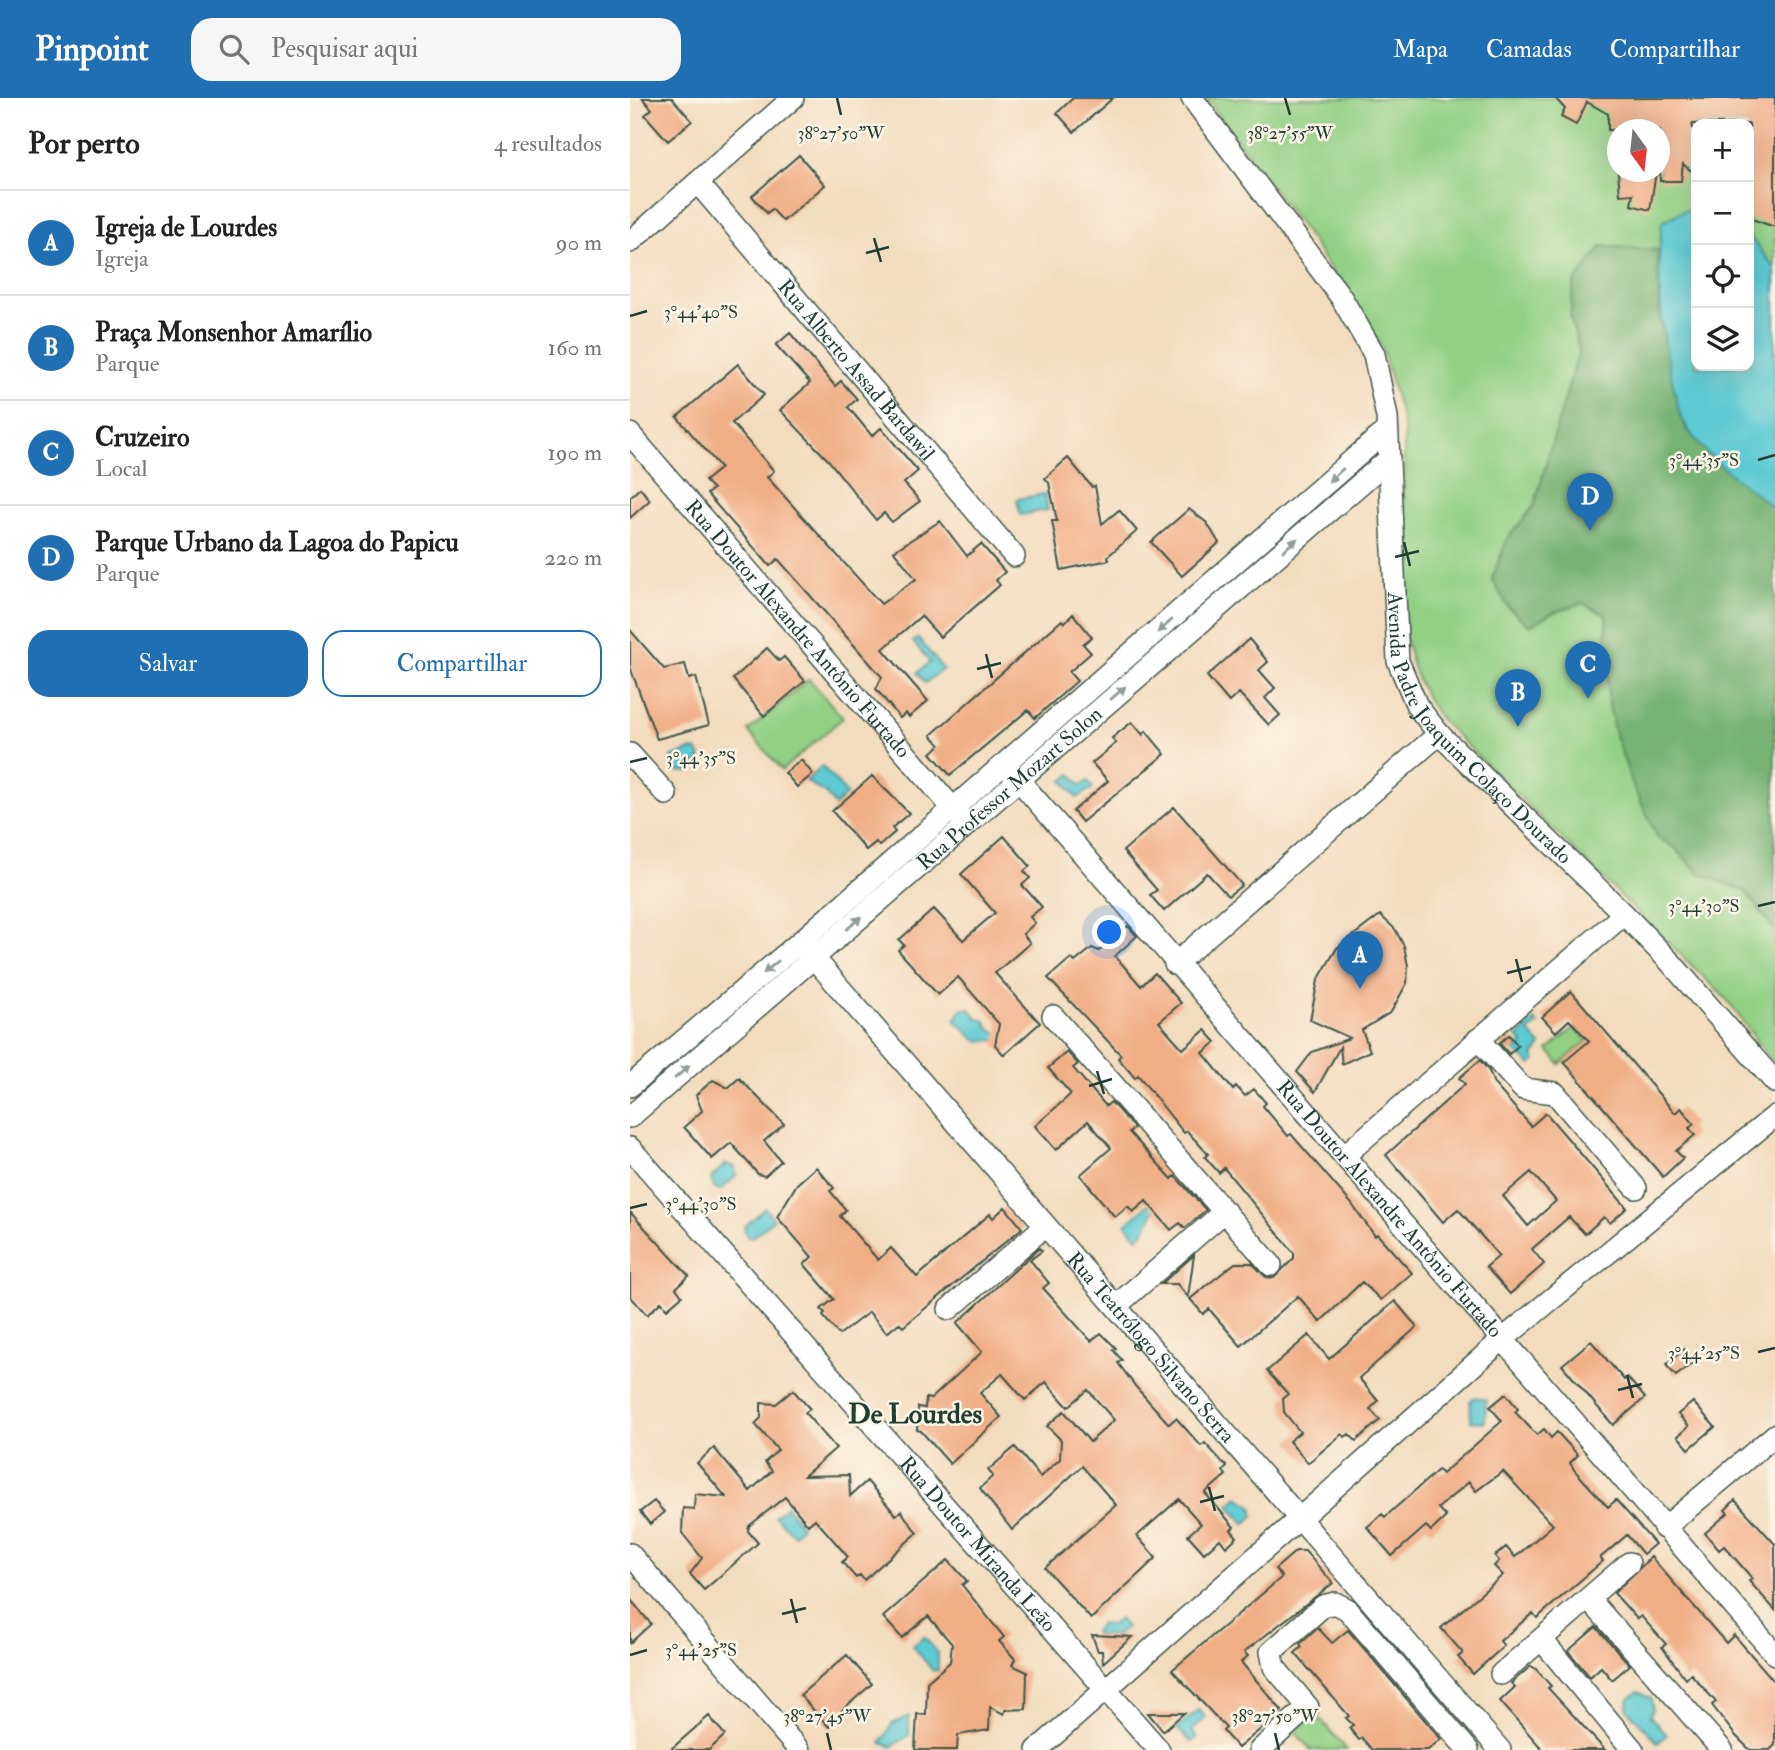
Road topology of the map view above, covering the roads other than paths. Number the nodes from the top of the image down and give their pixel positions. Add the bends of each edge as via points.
1 (793, 98) edge
2 (1192, 98) edge
3 (698, 183) junction
4 (630, 242) edge
5 (1387, 430) junction
6 (630, 434) edge
7 (1389, 459) junction
8 (1014, 556) dead end
9 (1439, 734) junction
10 (630, 754) edge
11 (1012, 772) junction
12 (666, 794) dead end
13 (960, 816) junction
14 (1624, 914) junction
15 (807, 951) junction
16 (1175, 964) junction
17 (1053, 1016) dead end
18 (1478, 1039) junction
19 (1775, 1082) edge
20 (630, 1085) edge
21 (647, 1103) junction
22 (1775, 1116) edge
23 (630, 1117) edge
24 (630, 1148) edge
25 (1345, 1155) junction
26 (1636, 1188) dead end
27 (1225, 1211) junction
28 (1045, 1226) junction
29 (1271, 1265) dead end
30 (1116, 1307) junction
31 (949, 1309) dead end
32 (1503, 1339) junction
33 (1775, 1435) edge
34 (1300, 1520) junction
35 (1664, 1528) junction
36 (630, 1555) edge
37 (1629, 1563) dead end
38 (1589, 1599) junction
39 (1542, 1640) junction
40 (1775, 1654) edge
41 (1501, 1674) dead end
42 (1107, 1689) junction
43 (799, 1750) edge
44 (1037, 1750) edge
45 (1159, 1750) edge
46 (1260, 1750) edge
47 (1468, 1750) edge
48 (1500, 1750) edge
49 (1633, 1750) edge
50 (1722, 1750) edge

1 - 3 street
2 - 5 street, Avenida Padre Joaquim Colaço Dourado via 1353,316 1377,362
3 - 4 street
3 - 8 street, Rua Alberto Assad Bardawil
5 - 7 street, Avenida Padre Joaquim Colaço Dourado
5 -> 11 street, Rua Professor Mozart Solon
6 - 13 street, Rua Doutor Alexandre Antônio Furtado
7 - 9 street, Avenida Padre Joaquim Colaço Dourado via 1398,664 1417,706
11 -> 7 street, Rua Professor Mozart Solon
9 - 14 street, Avenida Padre Joaquim Colaço Dourado
9 - 16 street
10 - 12 street
11 - 13 street, Rua Professor Mozart Solon
11 - 16 street, Rua Doutor Alexandre Antônio Furtado
13 - 15 street, Rua Professor Mozart Solon
14 - 18 street
14 - 19 street, Avenida Padre Joaquim Colaço Dourado
15 -> 20 street, Rua Professor Mozart Solon
21 -> 15 street, Rua Professor Mozart Solon
15 - 28 street, Rua Teatrólogo Silvano Serra
16 - 25 street, Rua Doutor Alexandre Antônio Furtado
17 - 27 street
18 - 25 street
18 - 26 street via 1523,1088 1555,1093
20 - 21 street
21 - 23 street, Rua Professor Mozart Solon
22 - 32 street
24 - 42 street, Rua Doutor Miranda Leão
25 - 32 street, Rua Doutor Alexandre Antônio Furtado
27 - 29 street
27 - 30 street
28 - 30 street, Rua Teatrólogo Silvano Serra
28 - 31 street
30 - 34 street, Rua Teatrólogo Silvano Serra
32 - 34 street
32 - 35 street, Rua Doutor Alexandre Antônio Furtado
33 - 35 street
34 - 42 street
34 - 48 street, Rua Teatrólogo Silvano Serra
35 - 40 street, Rua Doutor Alexandre Antônio Furtado
36 - 43 street
37 - 38 street
38 - 39 street
38 - 50 street
39 - 41 street
39 - 49 street
42 - 44 street
42 - 45 street, Rua Doutor Miranda Leão
46 - 47 street via 1308,1708 1274,1667 1272,1652 1323,1606 1335,1603 1347,1609

